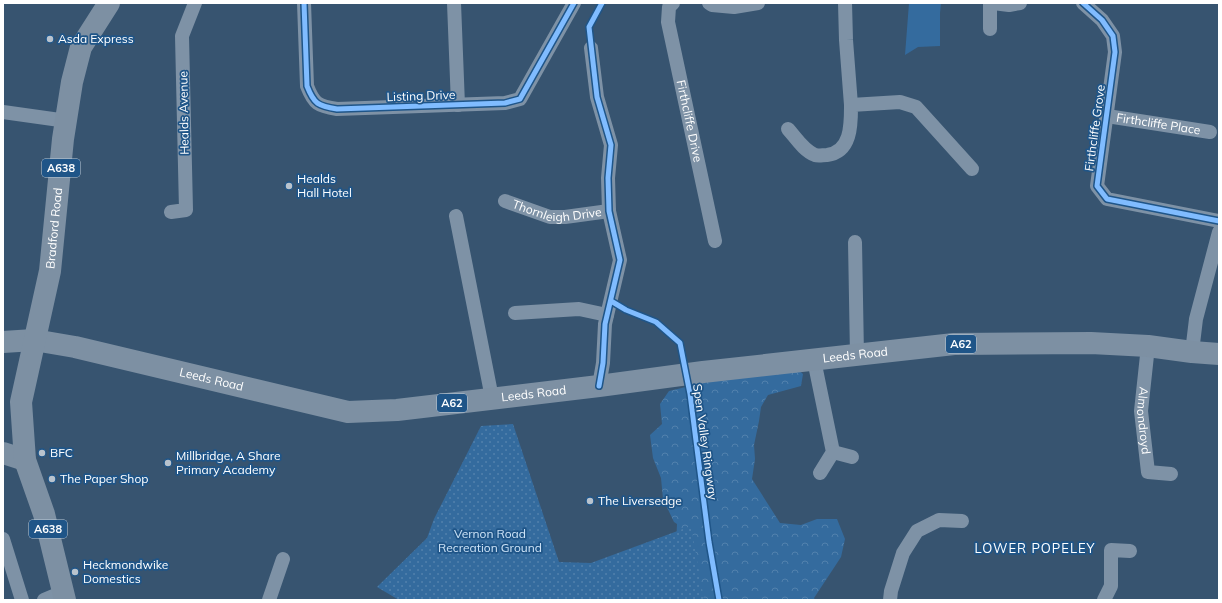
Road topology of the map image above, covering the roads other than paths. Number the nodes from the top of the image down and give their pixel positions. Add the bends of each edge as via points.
1 (109, 3) edge
2 (195, 3) edge
3 (304, 3) edge
4 (454, 3) edge
5 (574, 3) edge
6 (673, 3) edge
7 (709, 3) edge
8 (758, 3) edge
9 (845, 3) edge
10 (992, 3) edge
11 (1020, 3) edge
12 (1082, 3) edge
13 (990, 29) dead end
14 (591, 48) dead end
15 (851, 104) junction
16 (458, 105) junction
17 (3, 112) edge
18 (1107, 116) junction
19 (67, 121) junction
20 (788, 129) dead end
21 (1210, 132) dead end
22 (972, 169) dead end
23 (505, 201) dead end
24 (609, 211) junction
25 (171, 212) dead end
26 (456, 216) dead end
27 (1219, 221) edge
28 (1219, 232) edge
29 (715, 242) dead end
30 (855, 242) dead end
31 (515, 313) dead end
32 (607, 315) junction
33 (34, 340) junction
34 (3, 342) edge
35 (1148, 346) junction
36 (1192, 352) junction
37 (1219, 354) edge
38 (857, 355) junction
39 (814, 360) junction
40 (598, 386) junction
41 (492, 398) junction
42 (832, 452) junction
43 (3, 453) edge
44 (852, 457) dead end
45 (25, 460) junction
46 (820, 473) dead end
47 (1171, 474) dead end
48 (962, 521) dead end
49 (3, 538) edge
50 (1130, 551) dead end
51 (283, 559) dead end
52 (57, 597) edge
53 (22, 600) edge
54 (268, 600) edge
55 (890, 600) edge
56 (1104, 600) edge

1 - 19 main road, Bradford Road / A638 via 82,47 72,82
2 - 25 street, Healds Avenue via 182,36 186,210
3 - 16 street, Listing Drive via 307,86 312,98 323,107 337,109
4 - 16 street
5 - 16 street, Listing Drive via 520,99 505,103
6 - 29 street, Firthcliffe Drive via 669,7 668,22
7 - 8 street via 734,8
9 - 15 street
10 - 11 street
10 - 13 street
12 - 18 street, Firthcliffe Grove via 1102,20 1113,36 1115,52
14 - 24 street, Thornleigh Drive via 597,97 611,145
15 - 20 street via 851,125 847,141 832,154 816,156 804,148
15 - 22 street via 900,102 916,107
17 - 19 street
18 - 21 street, Firthcliffe Place
18 - 27 street, Firthcliffe Grove via 1097,186 1107,199
19 - 33 main road, Bradford Road / A638 via 50,271
23 - 24 street, Thornleigh Drive via 550,217
24 - 32 street, Thornleigh Drive via 620,260
26 - 41 street, Leeds Road
28 - 36 street via 1196,319
30 - 38 street
31 - 32 street via 579,309
32 - 40 street, Thornleigh Drive via 603,363
33 - 34 main road, Leeds Road / A62
33 - 41 main road, Leeds Road / A62 via 75,347 348,412 397,410
33 - 45 main road, Bradford Road / A638 via 21,402
35 - 36 main road, Leeds Road / A62
35 - 38 main road, Leeds Road / A62 via 1092,342 954,344
35 - 47 street, Almondroyd via 1141,411 1148,472
36 - 37 main road, Leeds Road / A62
38 - 39 main road, Leeds Road / A62
39 - 40 main road, Leeds Road / A62
39 - 42 street
40 - 41 main road, Leeds Road / A62
42 - 44 street
42 - 46 street
43 - 45 main road
45 - 52 main road, A638 via 44,514
48 - 55 street via 939,520 917,531 903,553
49 - 53 street
50 - 56 street via 1112,550 1111,586
51 - 54 street

